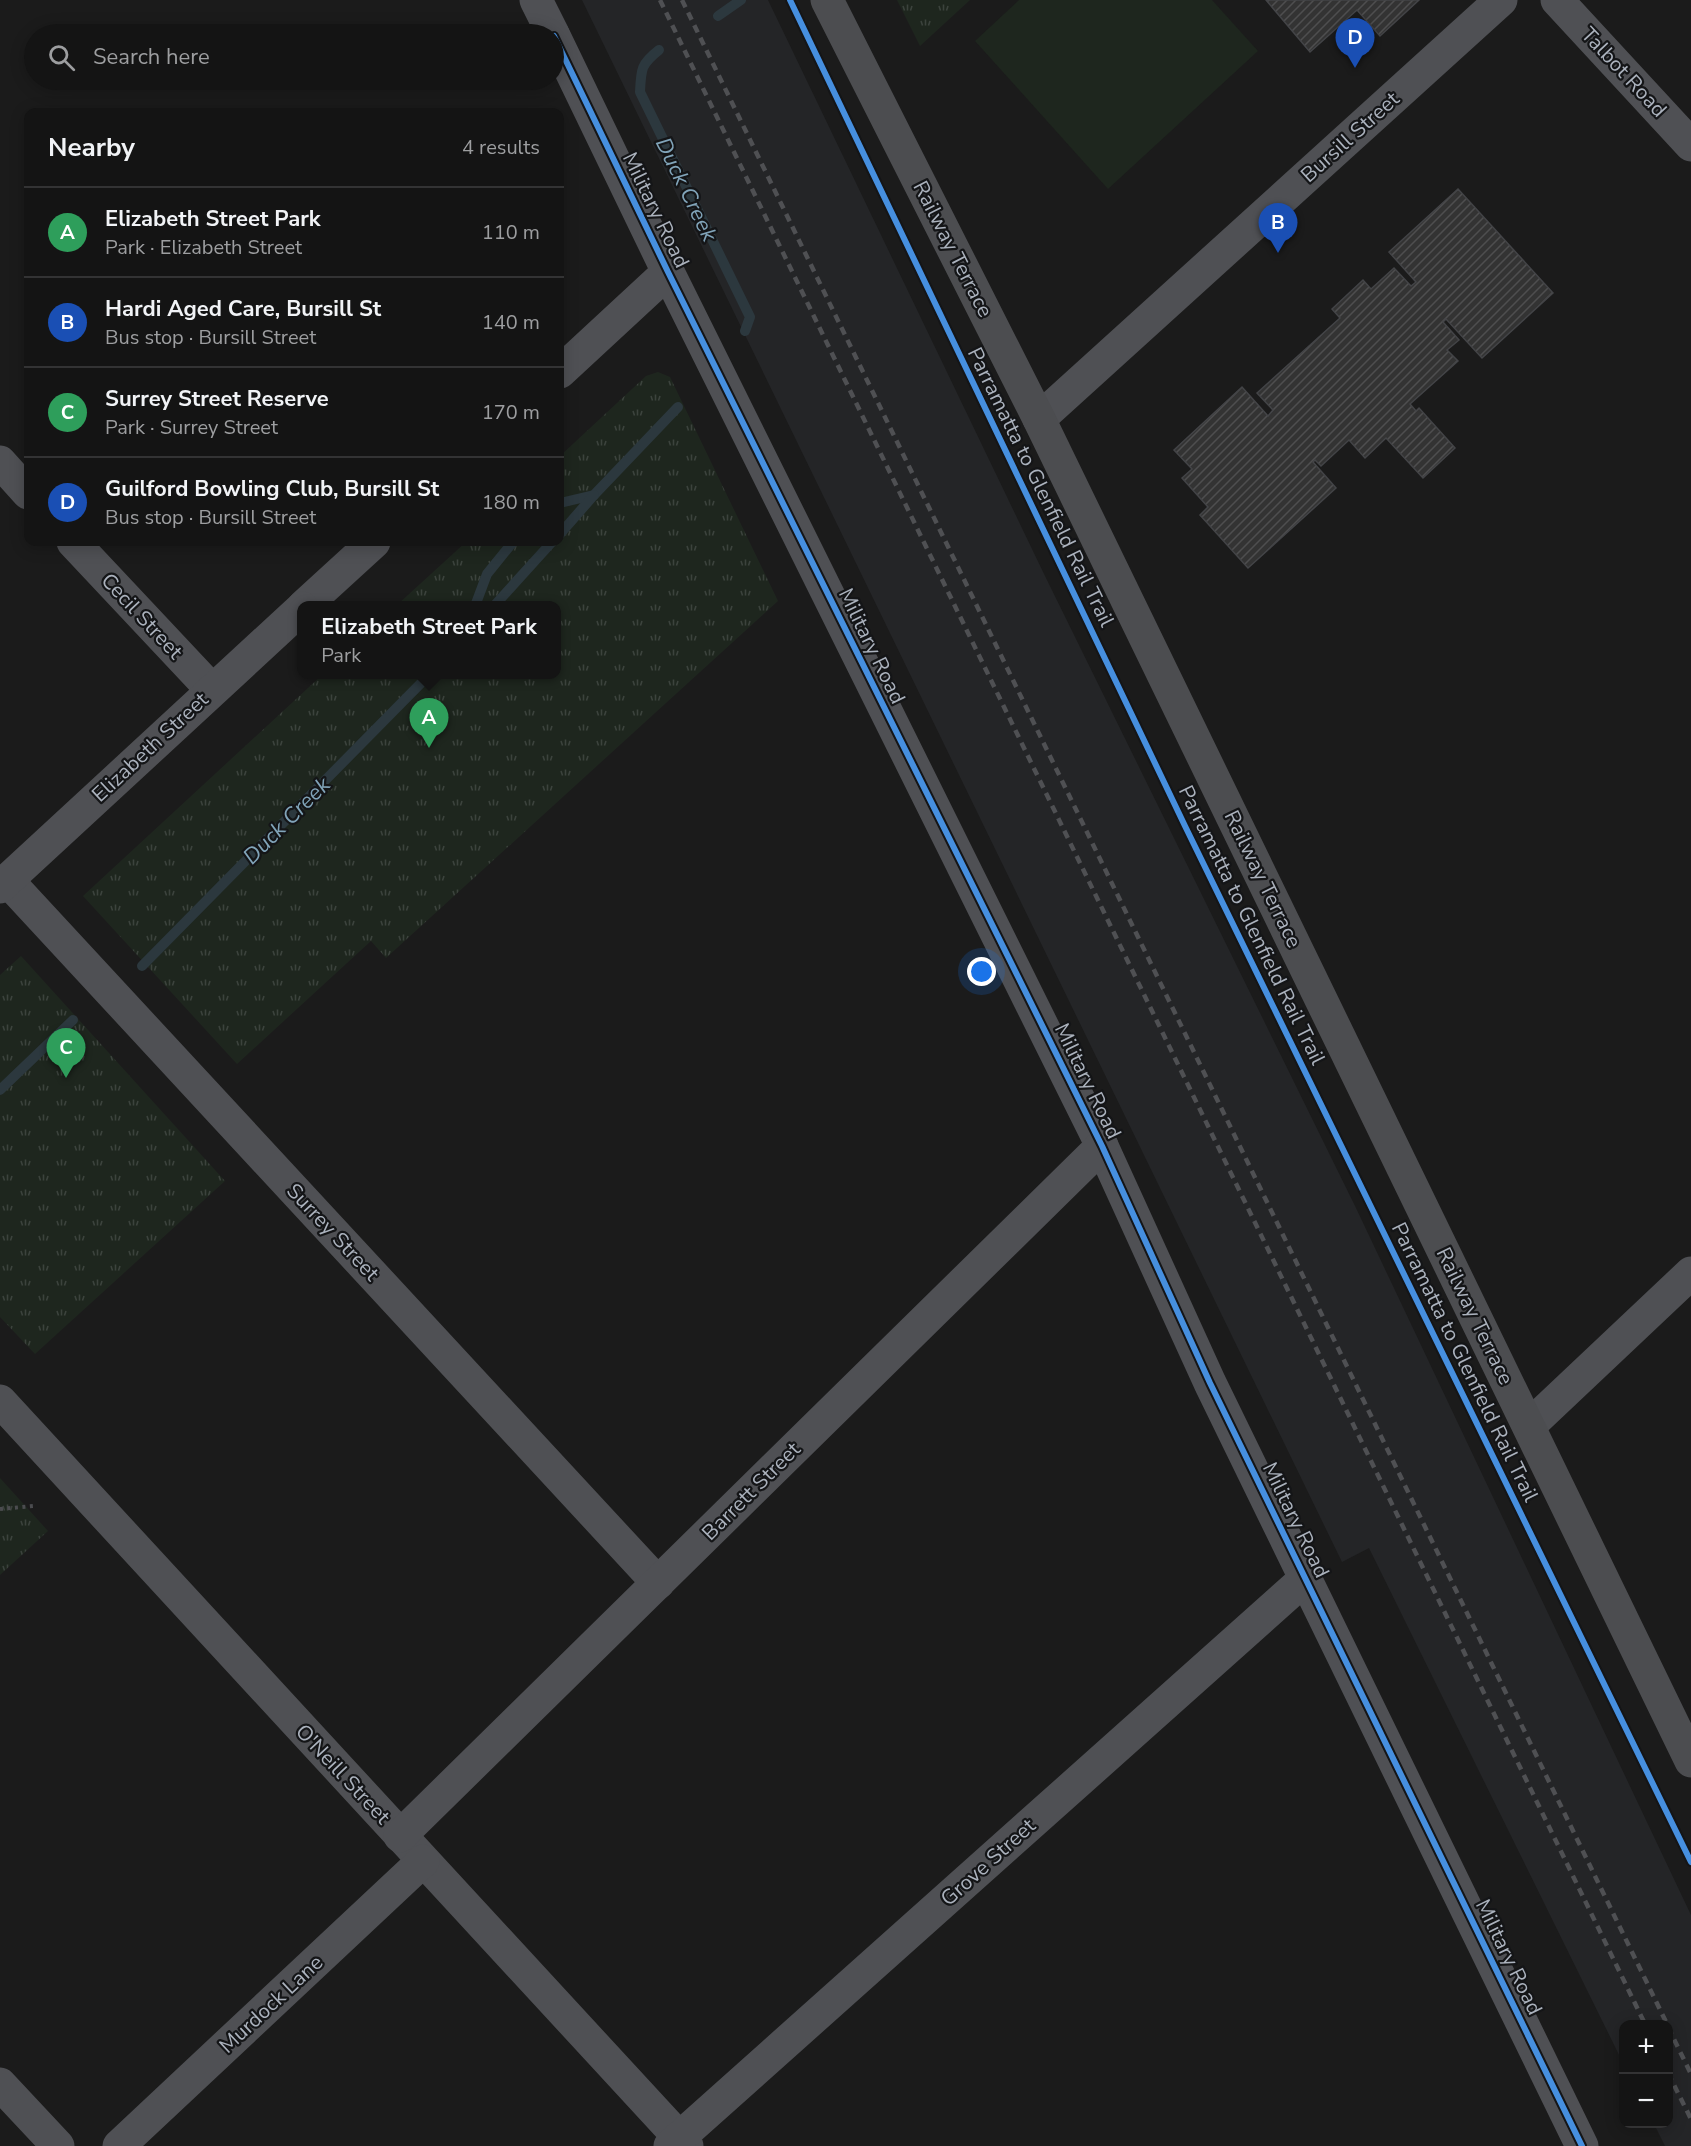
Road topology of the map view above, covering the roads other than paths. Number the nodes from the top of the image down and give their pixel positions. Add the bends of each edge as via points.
1 (536, 0) edge
2 (827, 0) edge
3 (1501, 0) edge
4 (1557, 0) edge
5 (548, 24) edge
6 (564, 58) edge
7 (1691, 145) edge
8 (668, 272) junction
9 (564, 368) edge
10 (1039, 419) junction
11 (0, 462) edge
12 (24, 489) edge
13 (77, 546) edge
14 (370, 546) edge
15 (310, 601) edge
16 (297, 612) edge
17 (212, 690) junction
18 (4, 884) edge
19 (1102, 1146) junction
20 (1691, 1273) edge
21 (0, 1401) edge
22 (1529, 1426) junction
23 (1306, 1578) junction
24 (658, 1583) junction
25 (1691, 1761) edge
26 (400, 1836) junction
27 (423, 1862) junction
28 (0, 2084) edge
29 (678, 2143) edge
30 (58, 2146) edge
31 (119, 2146) edge
32 (1582, 2146) edge

1 - 5 street, Military Road
2 - 10 main road, Railway Terrace
3 - 10 street, Bursill Street
4 - 7 street, Talbot Road
6 - 8 street, Military Road
8 - 9 street
8 - 19 street, Military Road
10 - 22 main road, Railway Terrace
11 - 12 street
13 - 17 street, Cecil Street
14 - 15 street, Elizabeth Street
16 - 17 street, Elizabeth Street
17 - 18 street, Elizabeth Street
18 - 24 street, Surrey Street
19 - 23 street, Military Road via 1210,1383
19 - 24 street, Barrett Street
20 - 22 street
21 - 26 street, O'Neill Street
22 - 25 main road, Railway Terrace
23 - 29 street, Grove Street
23 - 32 street, Military Road
24 - 26 street, Barrett Street
26 - 27 street, O'Neill Street
27 - 29 street, O'Neill Street
27 - 31 street, Murdock Lane
28 - 30 street

